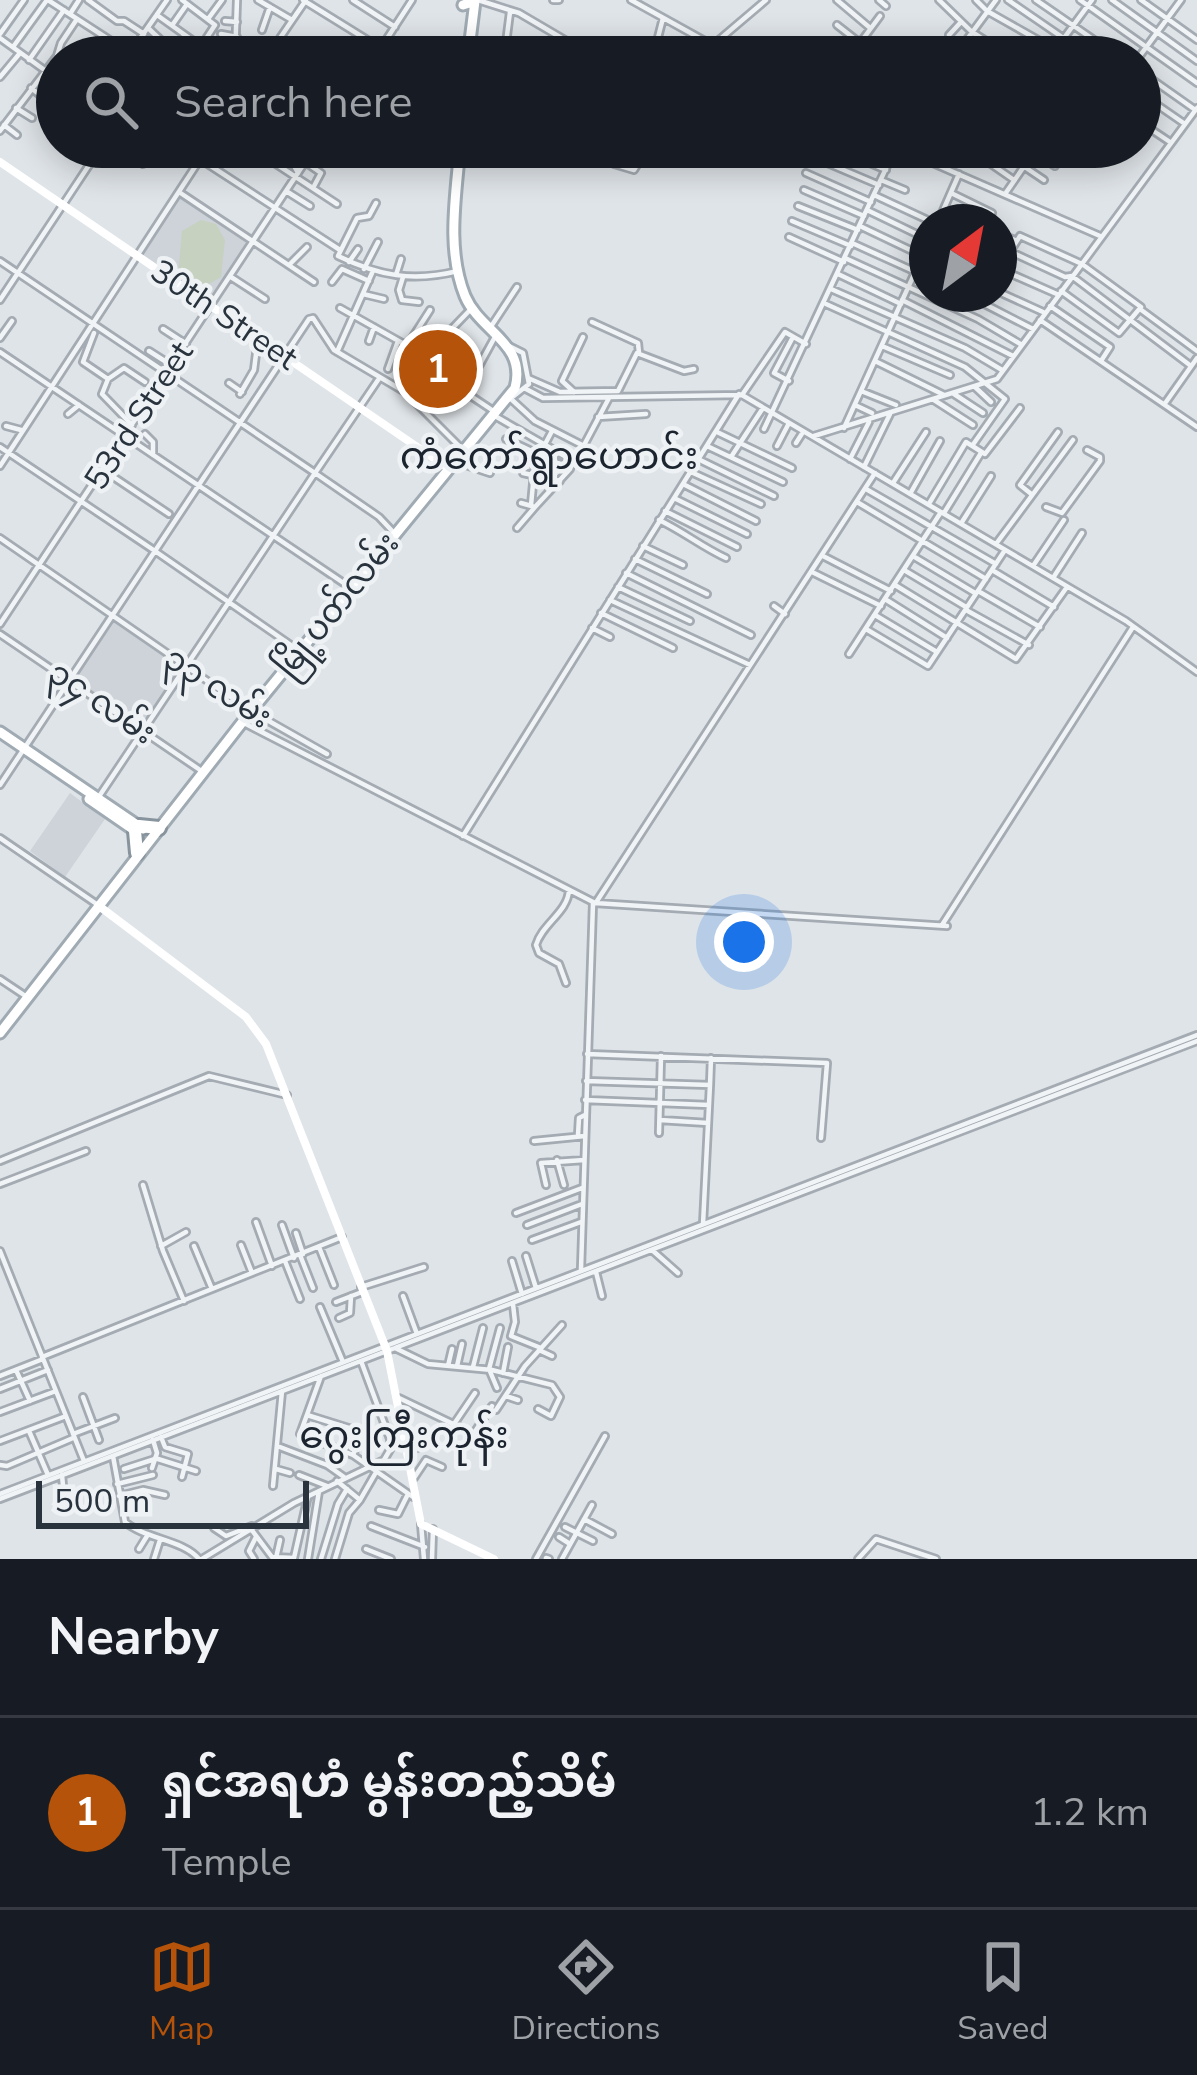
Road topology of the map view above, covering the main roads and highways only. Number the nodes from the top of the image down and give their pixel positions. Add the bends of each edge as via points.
1 (476, 0) edge
2 (459, 2) edge
3 (472, 15) junction
4 (470, 36) edge
5 (459, 168) edge
6 (0, 735) edge
7 (22, 750) junction
8 (110, 809) junction
9 (137, 828) junction
10 (149, 840) junction
11 (0, 1033) edge

1 - 2 main road
1 - 3 main road
2 - 3 main road
3 - 4 main road
5 - 10 main road, မြို့ပတ်လမ်း via 452,272 471,309 517,358 508,401
6 - 7 main road
7 - 8 main road
7 - 8 main road
8 - 9 main road
9 - 10 highway
9 - 10 highway
10 - 11 main road, မြို့ပတ်လမ်း

